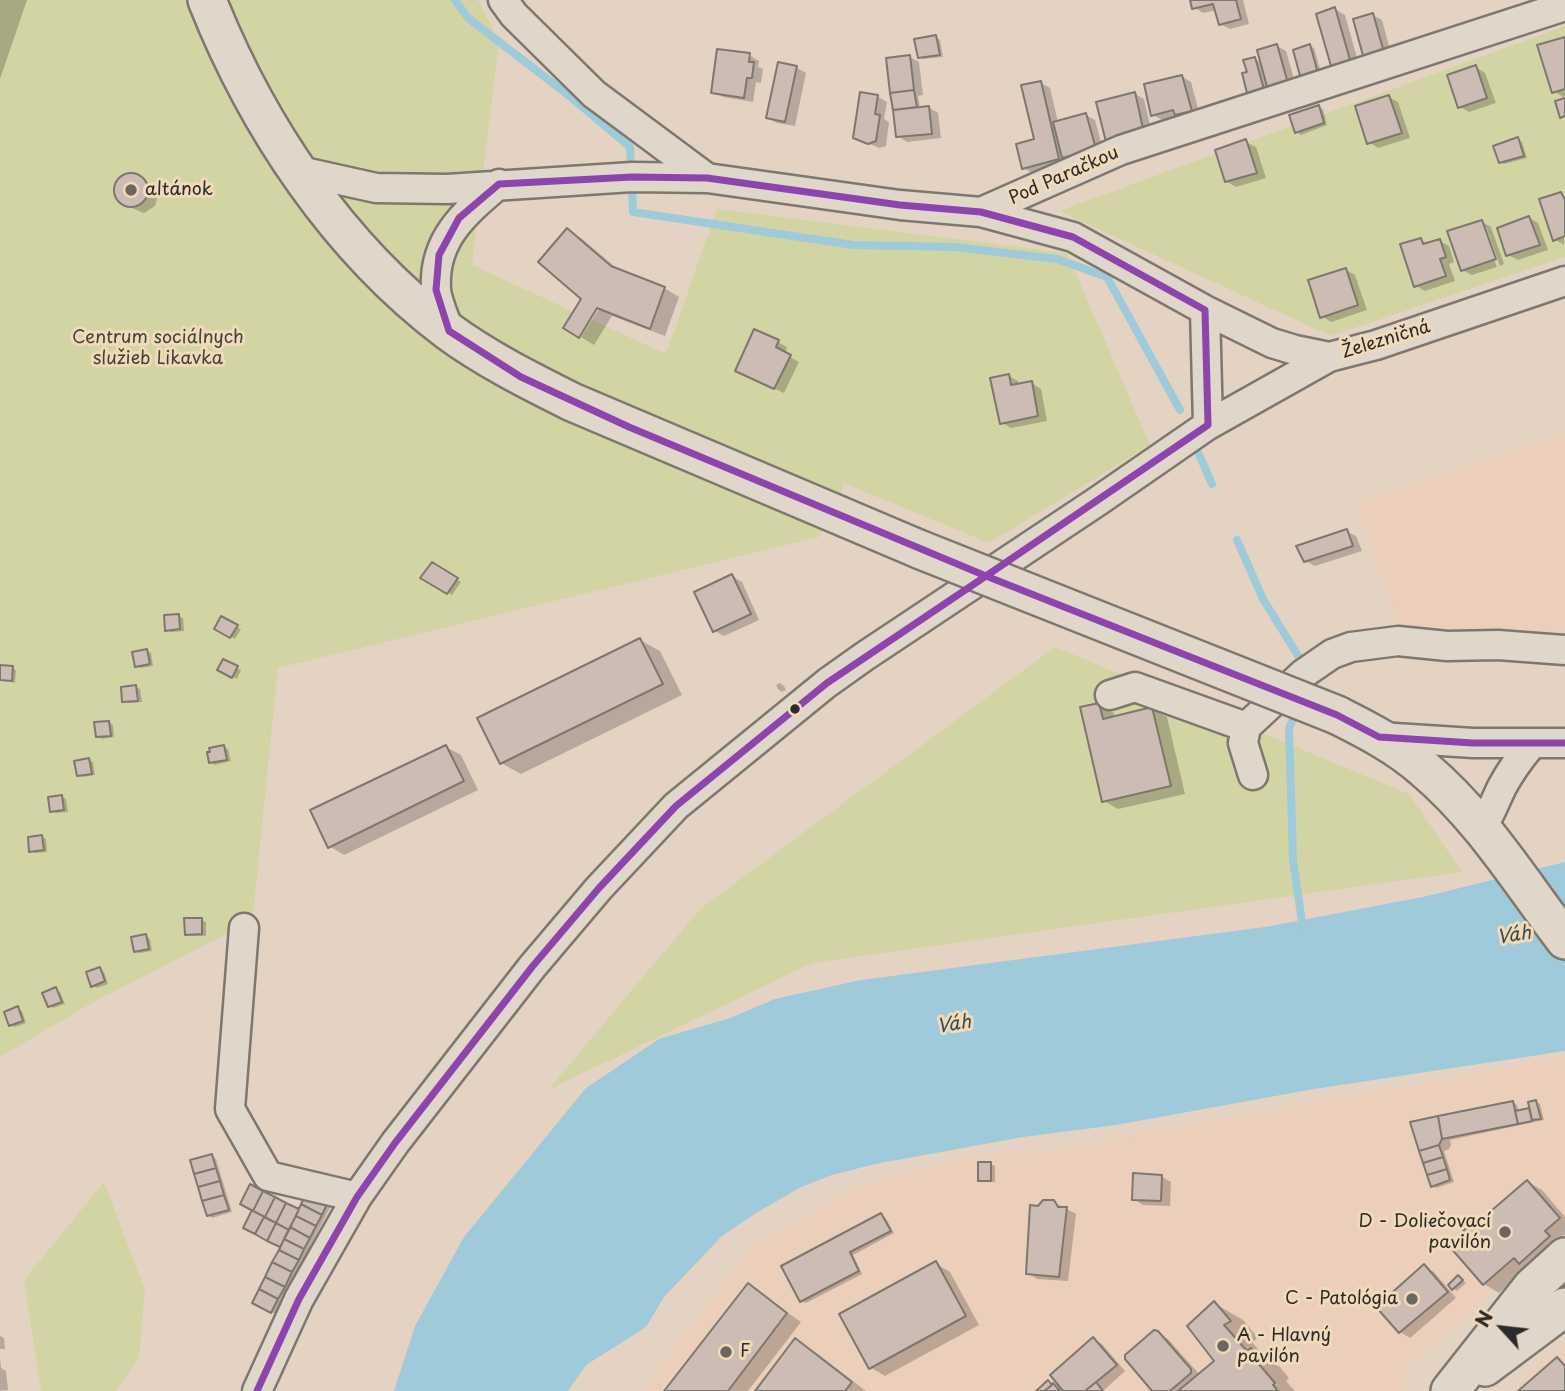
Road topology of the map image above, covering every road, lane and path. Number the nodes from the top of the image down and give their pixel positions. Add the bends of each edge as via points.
1 (207, 0) edge
2 (503, 0) edge
3 (1565, 6) edge
4 (295, 170) junction
5 (707, 178) junction
6 (499, 184) junction
7 (981, 212) junction
8 (1565, 281) edge
9 (1205, 310) junction
10 (449, 331) junction
11 (1329, 357) junction
12 (1208, 425) junction
13 (1565, 650) edge
14 (1110, 695) dead end
15 (1246, 727) junction
16 (1379, 737) junction
17 (1565, 743) edge
18 (1531, 745) junction
19 (1253, 775) dead end
20 (1482, 828) junction
21 (244, 928) dead end
22 (1565, 940) edge
23 (357, 1197) junction
24 (1565, 1257) edge
25 (1565, 1307) edge
26 (257, 1391) edge
27 (1452, 1391) edge

1 - 4 main road via 227,49
2 - 5 street via 594,94
3 - 7 street, Pod Paračkou via 1121,150
4 - 6 street, Pod Paračkou via 376,188
4 - 10 main road via 357,246
5 - 6 street, Pod Paračkou
5 - 7 street, Pod Paračkou
6 - 10 street via 459,218 439,255 436,290
7 - 9 street, Železničná via 1073,237
8 - 11 street, Železničná
9 - 11 street, Železničná via 1272,343
9 - 12 street
10 - 16 main road, bridge via 521,377 572,402 922,550 1337,715
11 - 12 street
12 - 23 street via 827,683 676,806 532,967
13 - 15 street via 1398,641 1351,648 1310,669
14 - 15 street via 1135,687
15 - 19 street via 1242,743
16 - 18 street
16 - 20 main road via 1422,767
17 - 18 street
18 - 20 street via 1513,768
20 - 22 main road
21 - 23 street via 230,1109 268,1176
23 - 26 street via 299,1299
24 - 27 main road via 1532,1287
25 - 27 main road

